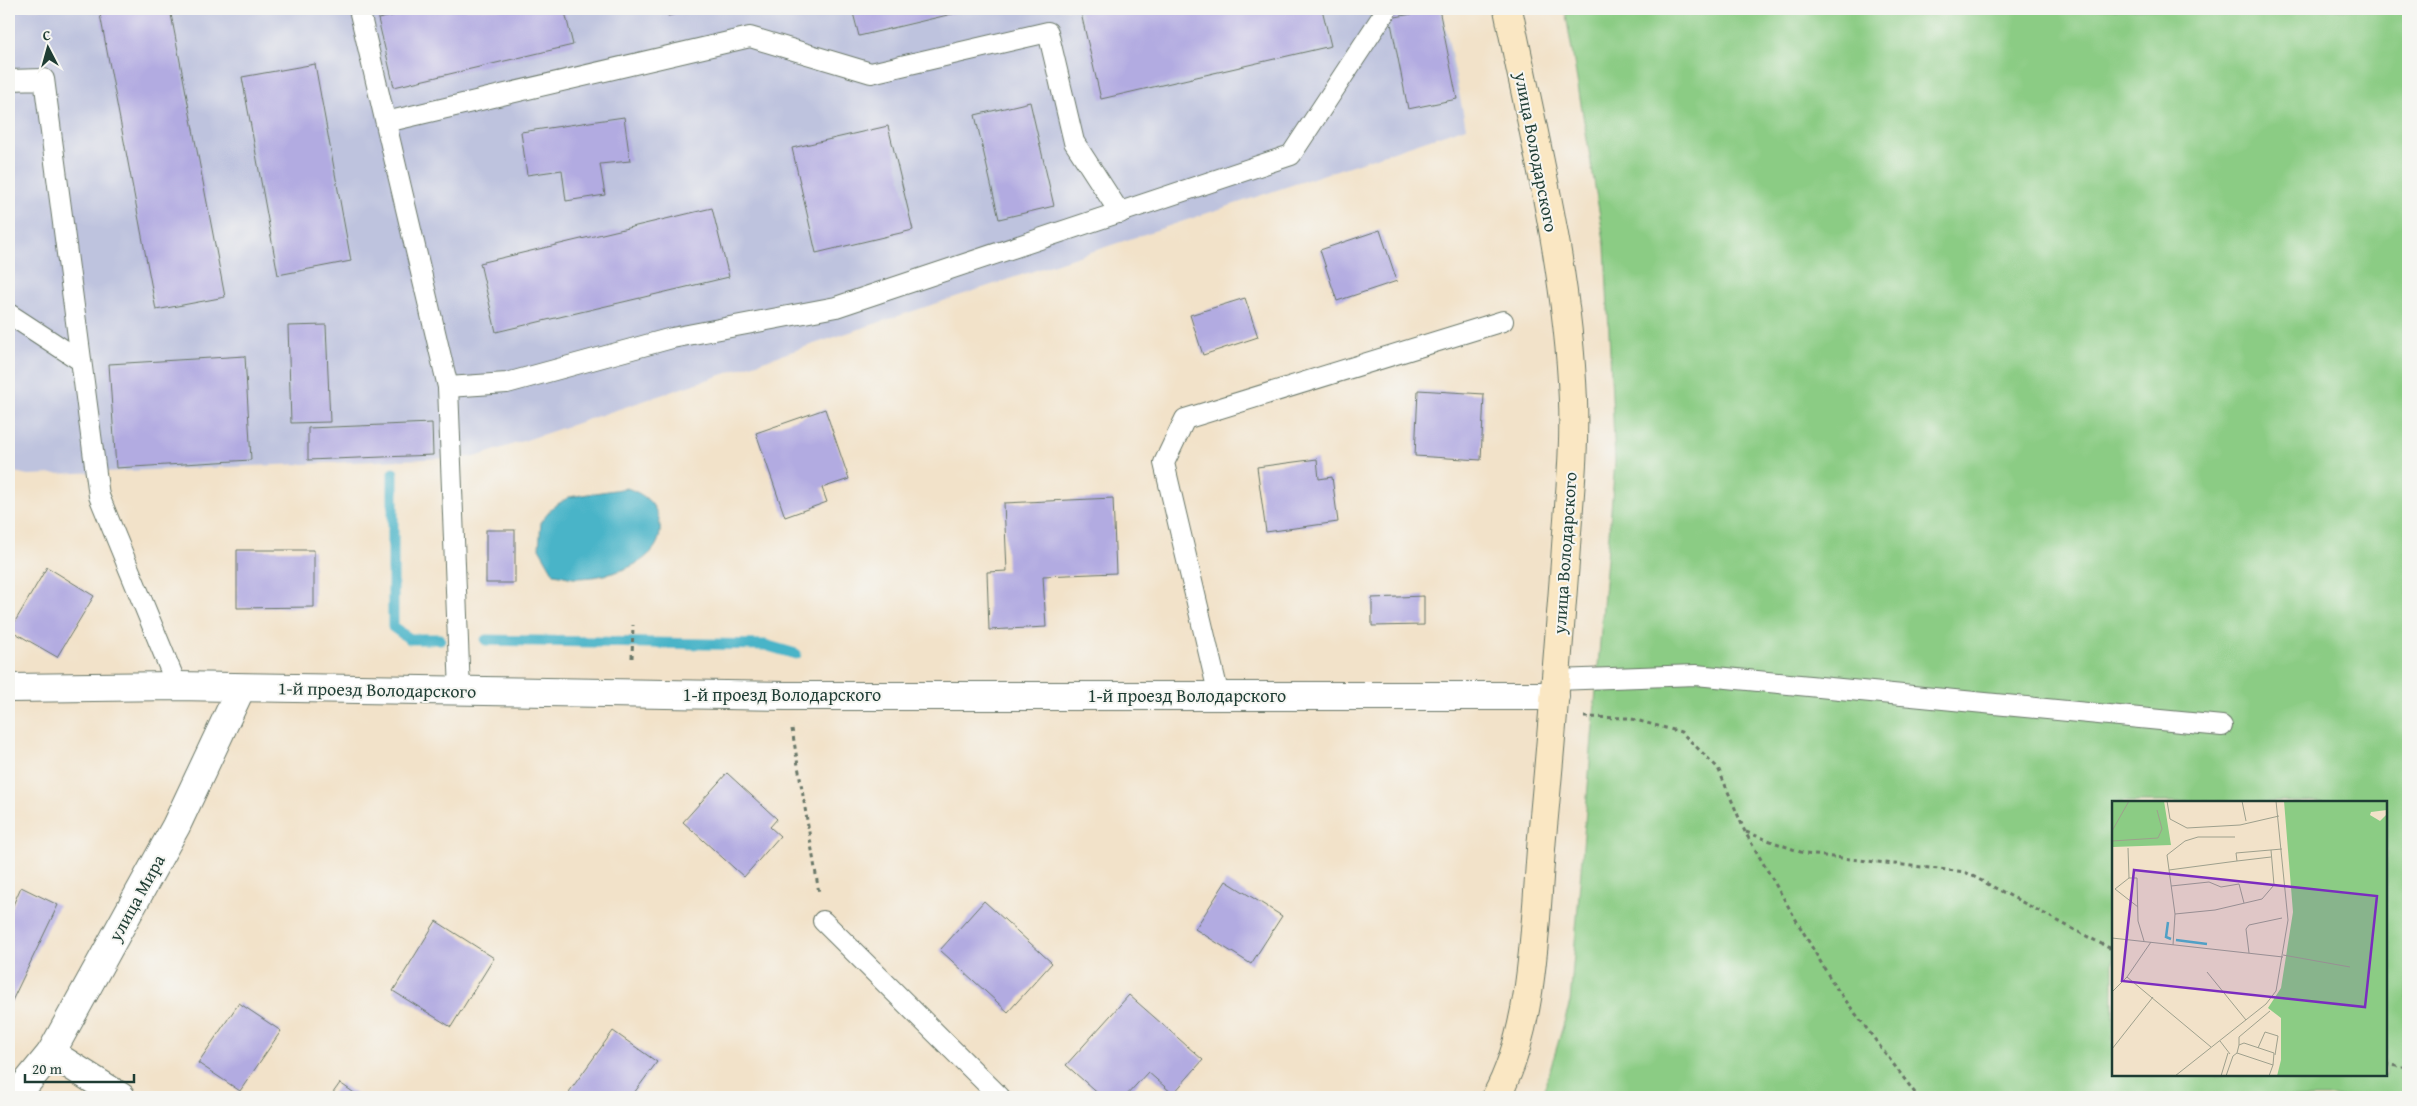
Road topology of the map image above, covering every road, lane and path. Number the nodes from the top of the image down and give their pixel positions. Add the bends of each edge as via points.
1 (359, 9) edge
2 (1387, 9) edge
3 (1508, 9) edge
4 (9, 80) edge
5 (386, 122) junction
6 (1120, 213) junction
7 (9, 314) edge
8 (1503, 322) dead end
9 (81, 361) junction
10 (448, 387) junction
11 (633, 626) dead end
12 (632, 658) dead end
13 (177, 686) junction
14 (9, 688) edge
15 (241, 688) junction
16 (460, 692) junction
17 (786, 696) junction
18 (1219, 696) junction
19 (1555, 698) junction
20 (2222, 726) dead end
21 (1745, 832) junction
22 (823, 921) joint
23 (2112, 949) edge
24 (51, 1053) junction
25 (2387, 1064) edge
26 (2408, 1068) edge
27 (16, 1097) edge
28 (120, 1097) edge
29 (1000, 1097) edge
30 (1496, 1097) edge
31 (1918, 1097) edge

1 - 5 lane
2 - 6 lane via 1291,156
3 - 19 street, улица Володарского via 1551,222 1568,337 1572,413 1570,489
4 - 9 lane via 44,79
5 - 6 lane via 750,37 871,73 1048,32 1074,142
5 - 10 lane
6 - 10 lane via 836,307 672,338 507,383
7 - 9 lane
8 - 18 lane via 1185,419 1164,463
9 - 13 lane via 99,496
10 - 16 lane
11 - 12 path
13 - 14 street, 1-й проезд Володарского
13 - 15 street, 1-й проезд Володарского
15 - 16 street, 1-й проезд Володарского
15 - 24 street, улица Мира via 176,826
16 - 17 street, 1-й проезд Володарского
17 - 18 street, 1-й проезд Володарского
17 - 22 path
18 - 19 street, 1-й проезд Володарского
19 - 20 lane via 1696,675
19 - 21 path via 1681,732 1718,768
19 - 30 street, улица Володарского via 1529,980 1518,1037
21 - 23 path via 1806,854 1965,872
21 - 31 path via 1834,985
22 - 29 lane
24 - 27 street, улица Мира
24 - 28 street
25 - 26 path

